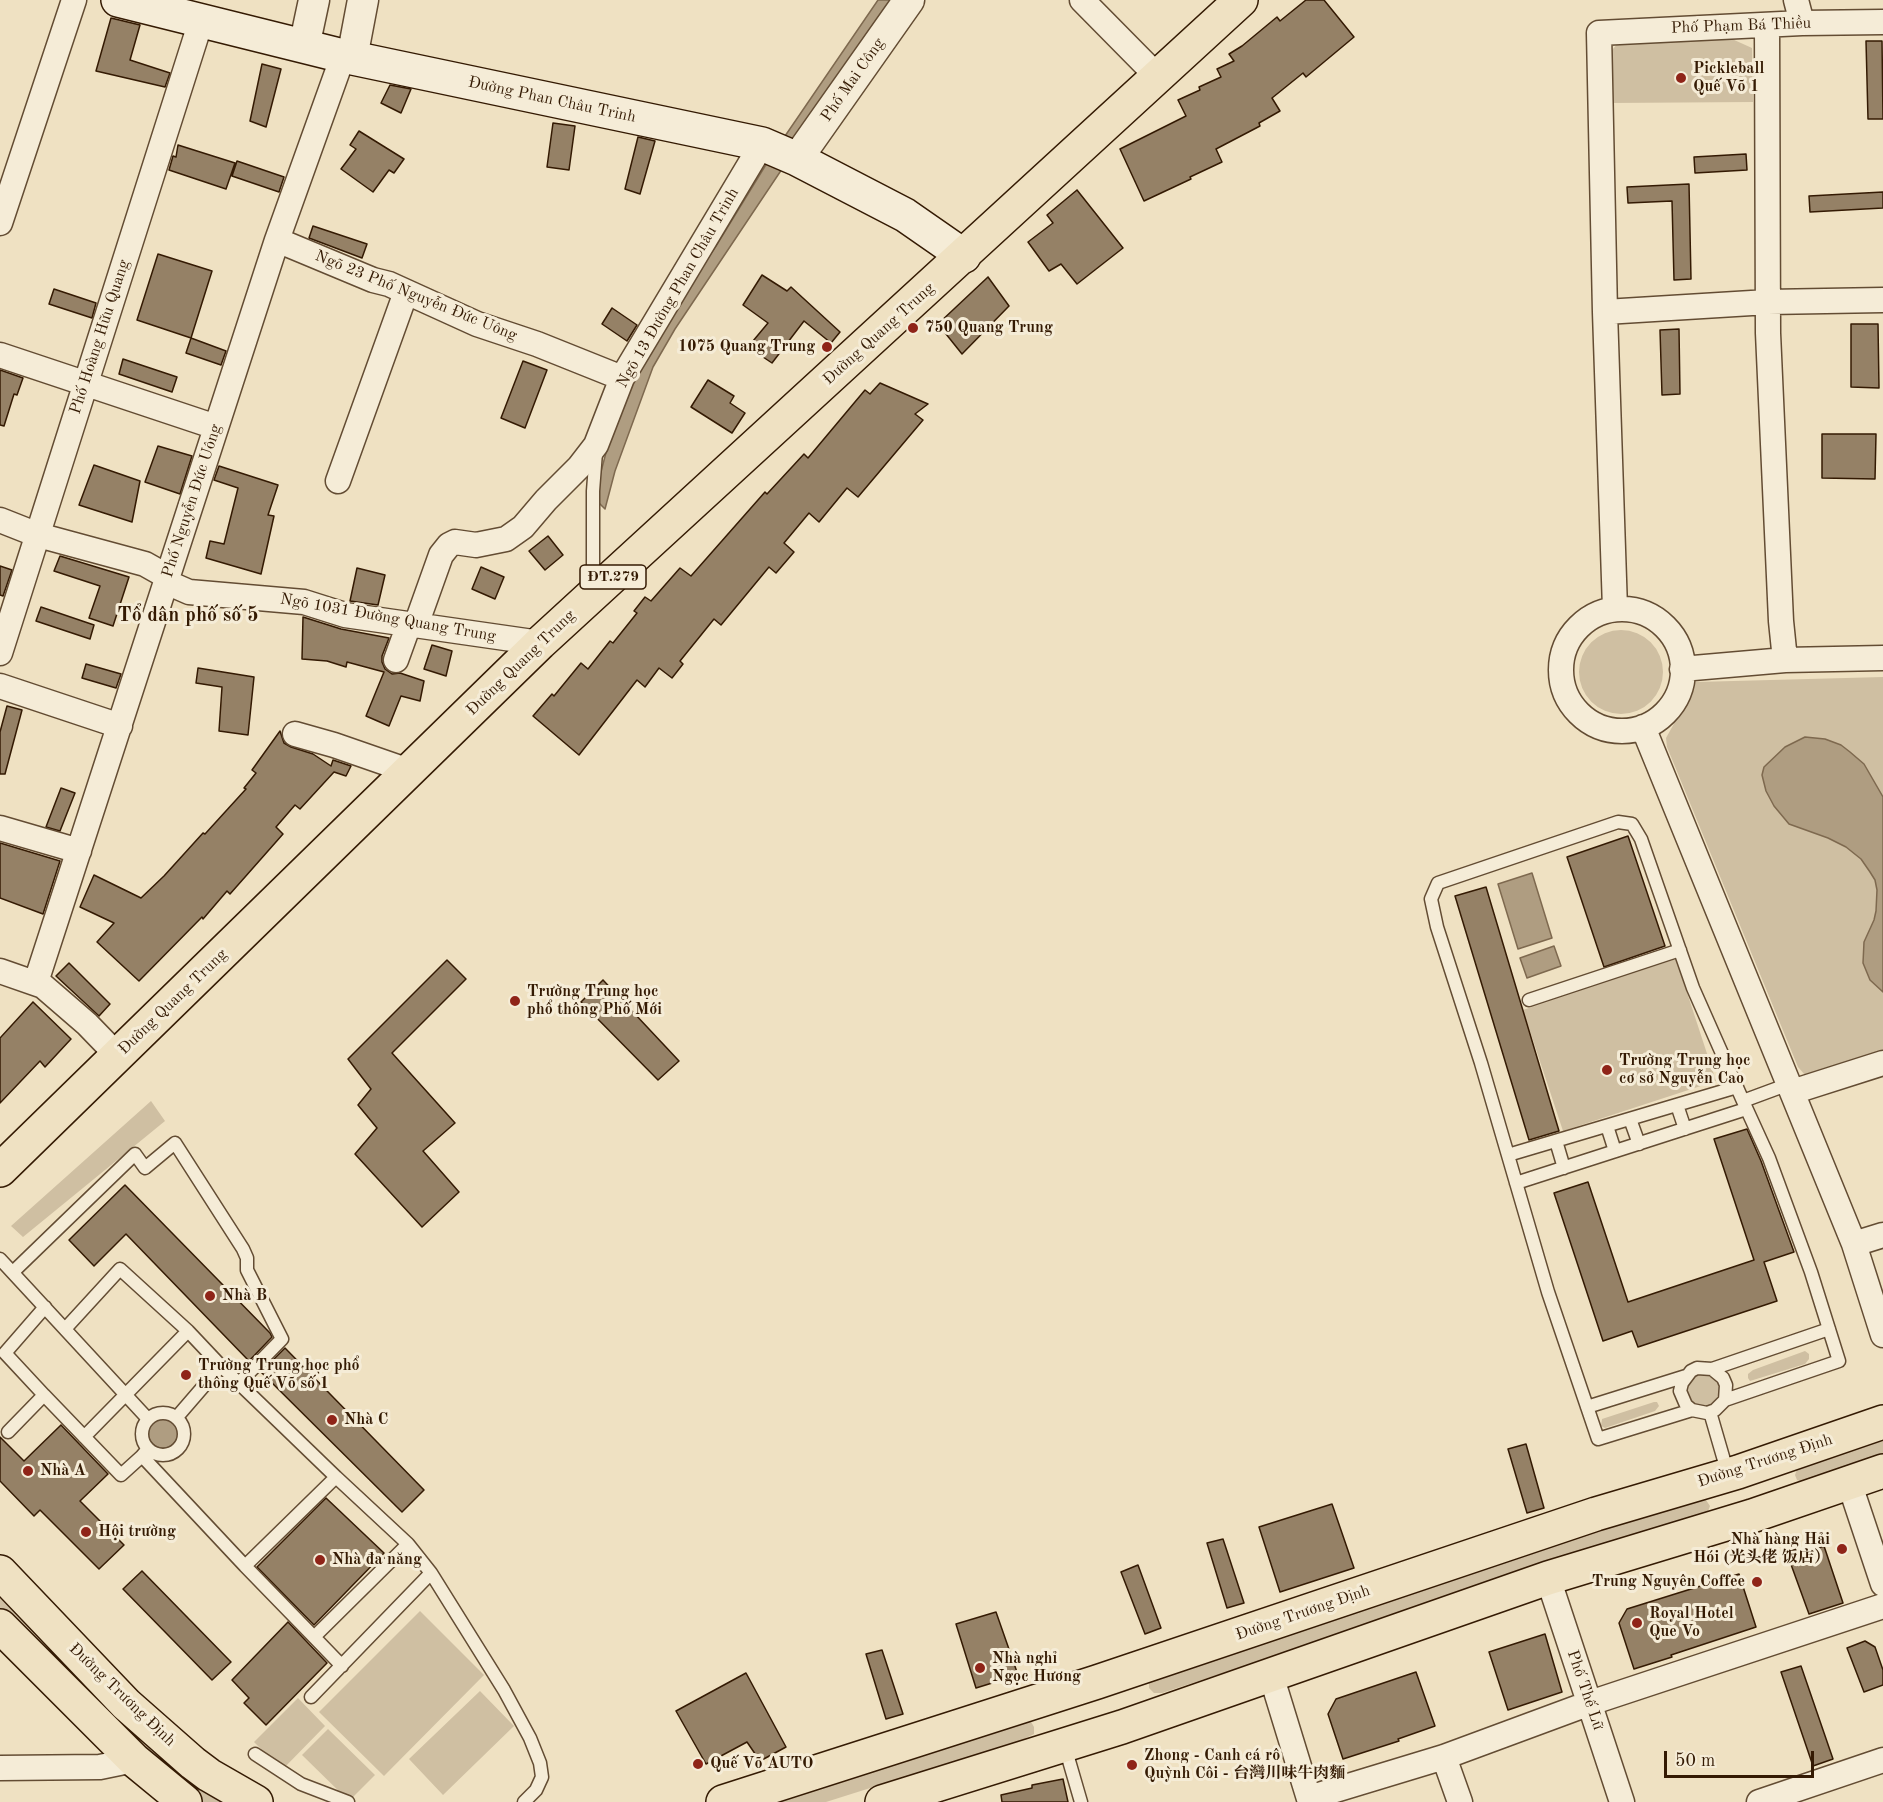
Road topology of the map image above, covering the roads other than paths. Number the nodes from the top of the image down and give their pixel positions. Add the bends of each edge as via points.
1 (74, 0) edge
2 (118, 0) edge
3 (314, 0) edge
4 (363, 0) edge
5 (909, 0) edge
6 (1082, 0) edge
7 (1241, 0) edge
8 (1796, 0) edge
9 (201, 21) junction
10 (1883, 22) edge
11 (1802, 23) junction
12 (1767, 25) junction
13 (304, 47) junction
14 (348, 57) junction
15 (1158, 77) junction
16 (762, 144) junction
17 (797, 159) junction
18 (0, 223) edge
19 (277, 240) junction
20 (964, 256) junction
21 (406, 292) junction
22 (1883, 300) edge
23 (1768, 302) junction
24 (1605, 312) junction
25 (0, 356) edge
26 (622, 378) junction
27 (86, 384) junction
28 (216, 427) junction
29 (597, 445) junction
30 (338, 481) dead end
31 (0, 520) edge
32 (38, 534) junction
33 (166, 578) junction
34 (593, 595) junction
35 (1614, 609) junction
36 (412, 625) junction
37 (540, 643) junction
38 (0, 653) edge
39 (1883, 658) edge
40 (396, 660) dead end
41 (1785, 660) junction
42 (1682, 669) junction
43 (0, 686) edge
44 (120, 726) junction
45 (1643, 727) junction
46 (295, 734) dead end
47 (409, 771) junction
48 (0, 828) edge
49 (79, 851) junction
50 (1680, 950) junction
51 (0, 971) edge
52 (36, 982) junction
53 (1529, 1000) dead end
54 (117, 1055) junction
55 (1883, 1063) edge
56 (1737, 1087) junction
57 (1791, 1088) junction
58 (1677, 1105) junction
59 (1744, 1105) junction
60 (1630, 1119) junction
61 (1607, 1126) junction
62 (1685, 1129) junction
63 (1556, 1141) junction
64 (1639, 1144) junction
65 (1615, 1151) junction
66 (1508, 1155) junction
67 (1564, 1168) junction
68 (0, 1170) edge
69 (1516, 1183) junction
70 (1883, 1235) edge
71 (1854, 1244) junction
72 (0, 1258) edge
73 (13, 1272) junction
74 (45, 1307) junction
75 (65, 1329) junction
76 (1829, 1329) junction
77 (188, 1331) junction
78 (1883, 1335) edge
79 (221, 1366) junction
80 (1712, 1369) junction
81 (1686, 1376) junction
82 (239, 1383) junction
83 (44, 1395) junction
84 (126, 1395) junction
85 (1725, 1400) junction
86 (1587, 1407) junction
87 (1692, 1410) junction
88 (1710, 1412) junction
89 (177, 1417) junction
90 (148, 1419) junction
91 (1883, 1422) edge
92 (8, 1432) dead end
93 (84, 1437) junction
94 (145, 1453) junction
95 (1883, 1471) edge
96 (1733, 1473) junction
97 (336, 1477) junction
98 (1849, 1482) junction
99 (1752, 1515) junction
100 (408, 1544) junction
101 (245, 1566) junction
102 (0, 1572) edge
103 (431, 1573) junction
104 (1548, 1578) junction
105 (1883, 1584) edge
106 (1883, 1606) edge
107 (0, 1626) edge
108 (314, 1637) junction
109 (342, 1666) junction
110 (1271, 1675) junction
111 (1106, 1679) junction
112 (311, 1697) dead end
113 (1590, 1703) junction
114 (1122, 1727) junction
115 (1065, 1746) junction
116 (255, 1754) dead end
117 (1444, 1757) junction
118 (134, 1760) junction
119 (1883, 1760) edge
120 (0, 1768) edge
121 (1310, 1800) edge
122 (185, 1802) edge
123 (256, 1802) edge
124 (348, 1802) edge
125 (524, 1802) edge
126 (723, 1802) edge
127 (882, 1802) edge
128 (1081, 1802) edge
129 (1460, 1802) edge
130 (1623, 1802) edge
131 (1759, 1802) edge

1 - 18 street
2 - 9 main road, Đường Phan Châu Trinh
3 - 13 street
4 - 14 street
5 - 17 street, Phố Mai Công
6 - 15 street
7 - 15 main road, Đường Quang Trung / ĐT.279
8 - 11 street
9 - 13 main road, Đường Phan Châu Trinh
9 - 27 street, Phố Hoàng Hữu Quang
10 - 11 street, Phố Phạm Bá Thiều
11 - 12 street, Phố Phạm Bá Thiều
12 - 23 street
12 - 24 street, Phố Phạm Bá Thiều via 1599,33
13 - 14 main road, Đường Phan Châu Trinh
14 - 16 main road, Đường Phan Châu Trinh
14 - 19 street, Phố Nguyễn Đức Uông
15 - 20 main road, Đường Quang Trung / ĐT.279
16 - 17 main road, Đường Phan Châu Trinh
16 - 26 street, Ngõ 13 Đường Phan Châu Trinh
17 - 20 main road, Đường Phan Châu Trinh via 905,215
19 - 21 street, Ngõ 23 Phố Nguyễn Đức Uông
19 - 28 street, Phố Nguyễn Đức Uông
20 - 34 main road, Đường Quang Trung / ĐT.279
21 - 26 street, Ngõ 23 Phố Nguyễn Đức Uông via 477,324
21 - 30 street
22 - 23 street
23 - 24 street
23 - 41 street
24 - 35 street
25 - 27 street
26 - 29 street, Ngõ 13 Đường Phan Châu Trinh
27 - 28 street
27 - 32 street, Phố Hoàng Hữu Quang
28 - 33 street, Phố Nguyễn Đức Uông
29 - 34 lane
29 - 36 street, Ngõ 13 Đường Phan Châu Trinh via 524,527 506,539 449,545 441,555
31 - 32 street, Ngõ 1031 Đường Quang Trung
32 - 33 street, Ngõ 1031 Đường Quang Trung via 145,564
32 - 38 street, Phố Hoàng Hữu Quang
33 - 36 street, Ngõ 1031 Đường Quang Trung via 182,590 201,594 304,602 345,615
33 - 44 street, Phố Nguyễn Đức Uông
34 - 37 main road, Đường Quang Trung / ĐT.279
35 - 42 street via 1642,612 1665,627 1679,651
35 - 45 street via 1592,616 1570,638 1562,660 1563,684 1572,705 1597,725 1620,730
36 - 37 street, Ngõ 1031 Đường Quang Trung
36 - 40 street
37 - 47 main road, Đường Quang Trung / ĐT.279
39 - 41 street
41 - 42 street
42 - 45 street via 1680,687 1672,704
43 - 44 street
44 - 49 street, Phố Nguyễn Đức Uông
45 - 57 street
46 - 47 street
47 - 54 main road, Đường Quang Trung / ĐT.279
48 - 49 street
49 - 52 street, Phố Nguyễn Đức Uông
50 - 53 lane
50 - 56 lane
50 - 66 lane via 1641,839 1632,824 1618,822 1438,883 1431,899 1437,927
51 - 52 street
52 - 54 street
54 - 68 main road, Đường Quang Trung / ĐT.279
55 - 57 street
56 - 58 lane
56 - 59 lane
57 - 59 lane
57 - 71 street
58 - 60 lane
58 - 62 lane
59 - 62 lane
59 - 76 lane via 1769,1158
60 - 61 lane
60 - 64 lane
61 - 63 lane
61 - 65 lane
62 - 64 lane
63 - 66 lane
63 - 67 lane
64 - 65 lane
65 - 67 lane
66 - 69 lane
67 - 69 lane
69 - 86 lane
70 - 71 street
71 - 78 street
72 - 73 lane
73 - 74 lane
73 - 82 lane via 135,1154 145,1168 175,1143 243,1249 247,1270 282,1339
74 - 75 lane
74 - 83 lane via 6,1353
75 - 77 lane via 120,1269
75 - 84 lane
76 - 80 lane
76 - 85 lane via 1839,1361
77 - 79 lane
77 - 84 lane
79 - 82 lane
79 - 89 lane
80 - 81 lane via 1698,1368
80 - 85 lane via 1723,1378
81 - 86 lane
81 - 87 lane via 1682,1398
82 - 97 lane
83 - 92 lane
83 - 93 lane
84 - 90 lane
84 - 93 lane
85 - 88 lane
86 - 87 lane via 1598,1439
87 - 88 lane
88 - 96 lane
89 - 90 lane via 159,1413
89 - 94 lane via 185,1436 179,1449 160,1455
90 - 94 lane via 142,1437
91 - 96 main road, Đường Trương Định
93 - 94 lane via 121,1475
94 - 101 lane
95 - 98 main road
96 - 99 main road
96 - 111 main road, Đường Trương Định via 1596,1514
97 - 100 lane
97 - 101 lane
98 - 99 main road
98 - 105 street
99 - 104 main road
100 - 103 lane
100 - 108 lane
101 - 108 lane
102 - 123 main road, Đường Trương Định via 126,1704 193,1763
103 - 109 lane
103 - 125 lane via 530,1738 542,1777
104 - 110 main road
104 - 113 street, Phố Thế Lữ
106 - 113 street
107 - 118 main road
108 - 109 lane
109 - 112 lane
110 - 114 main road
110 - 121 street
111 - 114 main road
111 - 126 main road, Đường Trương Định
113 - 117 street
113 - 130 street, Phố Thế Lữ
114 - 115 main road
115 - 127 main road
115 - 128 lane
116 - 124 lane via 301,1784
117 - 121 street
117 - 129 street
118 - 120 street via 100,1767
118 - 122 main road
119 - 131 street

